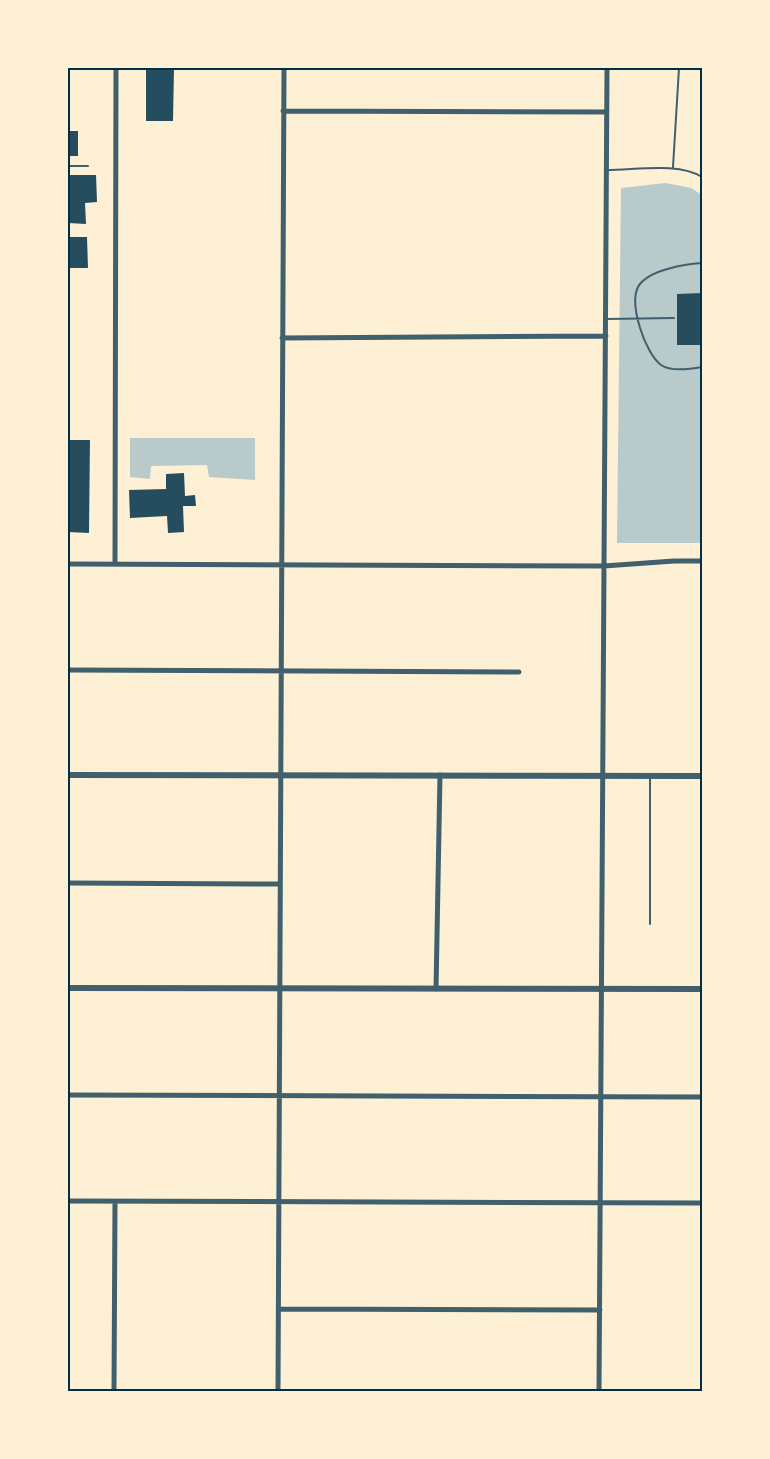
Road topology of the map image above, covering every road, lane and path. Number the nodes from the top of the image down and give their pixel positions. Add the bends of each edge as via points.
1 (116, 68) edge
2 (284, 68) edge
3 (607, 68) edge
4 (679, 68) edge
5 (283, 111) junction
6 (607, 112) junction
7 (68, 166) edge
8 (88, 166) dead end
9 (673, 168) junction
10 (607, 170) junction
11 (702, 177) edge
12 (702, 263) edge
13 (674, 318) dead end
14 (606, 319) junction
15 (638, 319) junction
16 (606, 336) junction
17 (282, 338) junction
18 (702, 367) edge
19 (702, 561) edge
20 (68, 564) edge
21 (115, 564) junction
22 (282, 565) junction
23 (604, 566) junction
24 (68, 670) edge
25 (281, 671) junction
26 (519, 672) dead end
27 (68, 775) edge
28 (281, 775) junction
29 (440, 775) junction
30 (603, 776) junction
31 (651, 776) junction
32 (702, 776) edge
33 (68, 883) edge
34 (280, 884) junction
35 (650, 924) dead end
36 (68, 988) edge
37 (280, 988) junction
38 (436, 989) junction
39 (602, 989) junction
40 (702, 989) edge
41 (68, 1095) edge
42 (280, 1096) junction
43 (601, 1097) junction
44 (702, 1097) edge
45 (68, 1201) edge
46 (115, 1202) junction
47 (279, 1202) junction
48 (600, 1203) junction
49 (702, 1203) edge
50 (279, 1309) junction
51 (600, 1310) junction
52 (114, 1392) edge
53 (278, 1392) edge
54 (599, 1392) edge

1 - 21 street
2 - 5 street
3 - 6 street
4 - 9 lane
5 - 6 street
5 - 17 street
6 - 10 street
7 - 8 lane
9 - 10 lane
9 - 11 lane
10 - 14 street
12 - 15 lane via 670,268 638,286
13 - 15 lane
14 - 15 lane
14 - 16 street
15 - 18 lane via 648,348 663,366
16 - 17 street
16 - 23 street
17 - 22 street
19 - 23 street
20 - 21 street
21 - 22 street
22 - 23 street
22 - 25 street
23 - 30 street
24 - 25 street
25 - 26 street
25 - 28 street
27 - 28 street
28 - 29 street
28 - 34 street
29 - 30 street
29 - 38 street
30 - 31 street
30 - 39 street
31 - 32 street
31 - 35 lane
33 - 34 street
34 - 37 street
36 - 37 street
37 - 38 street
37 - 42 street
38 - 39 street
39 - 40 street
39 - 43 street
41 - 42 street
42 - 43 street
42 - 47 street
43 - 44 street
43 - 48 street
45 - 46 street
46 - 47 street
46 - 52 street
47 - 48 street
47 - 50 street
48 - 49 street
48 - 51 street
50 - 51 street
50 - 53 street
51 - 54 street

